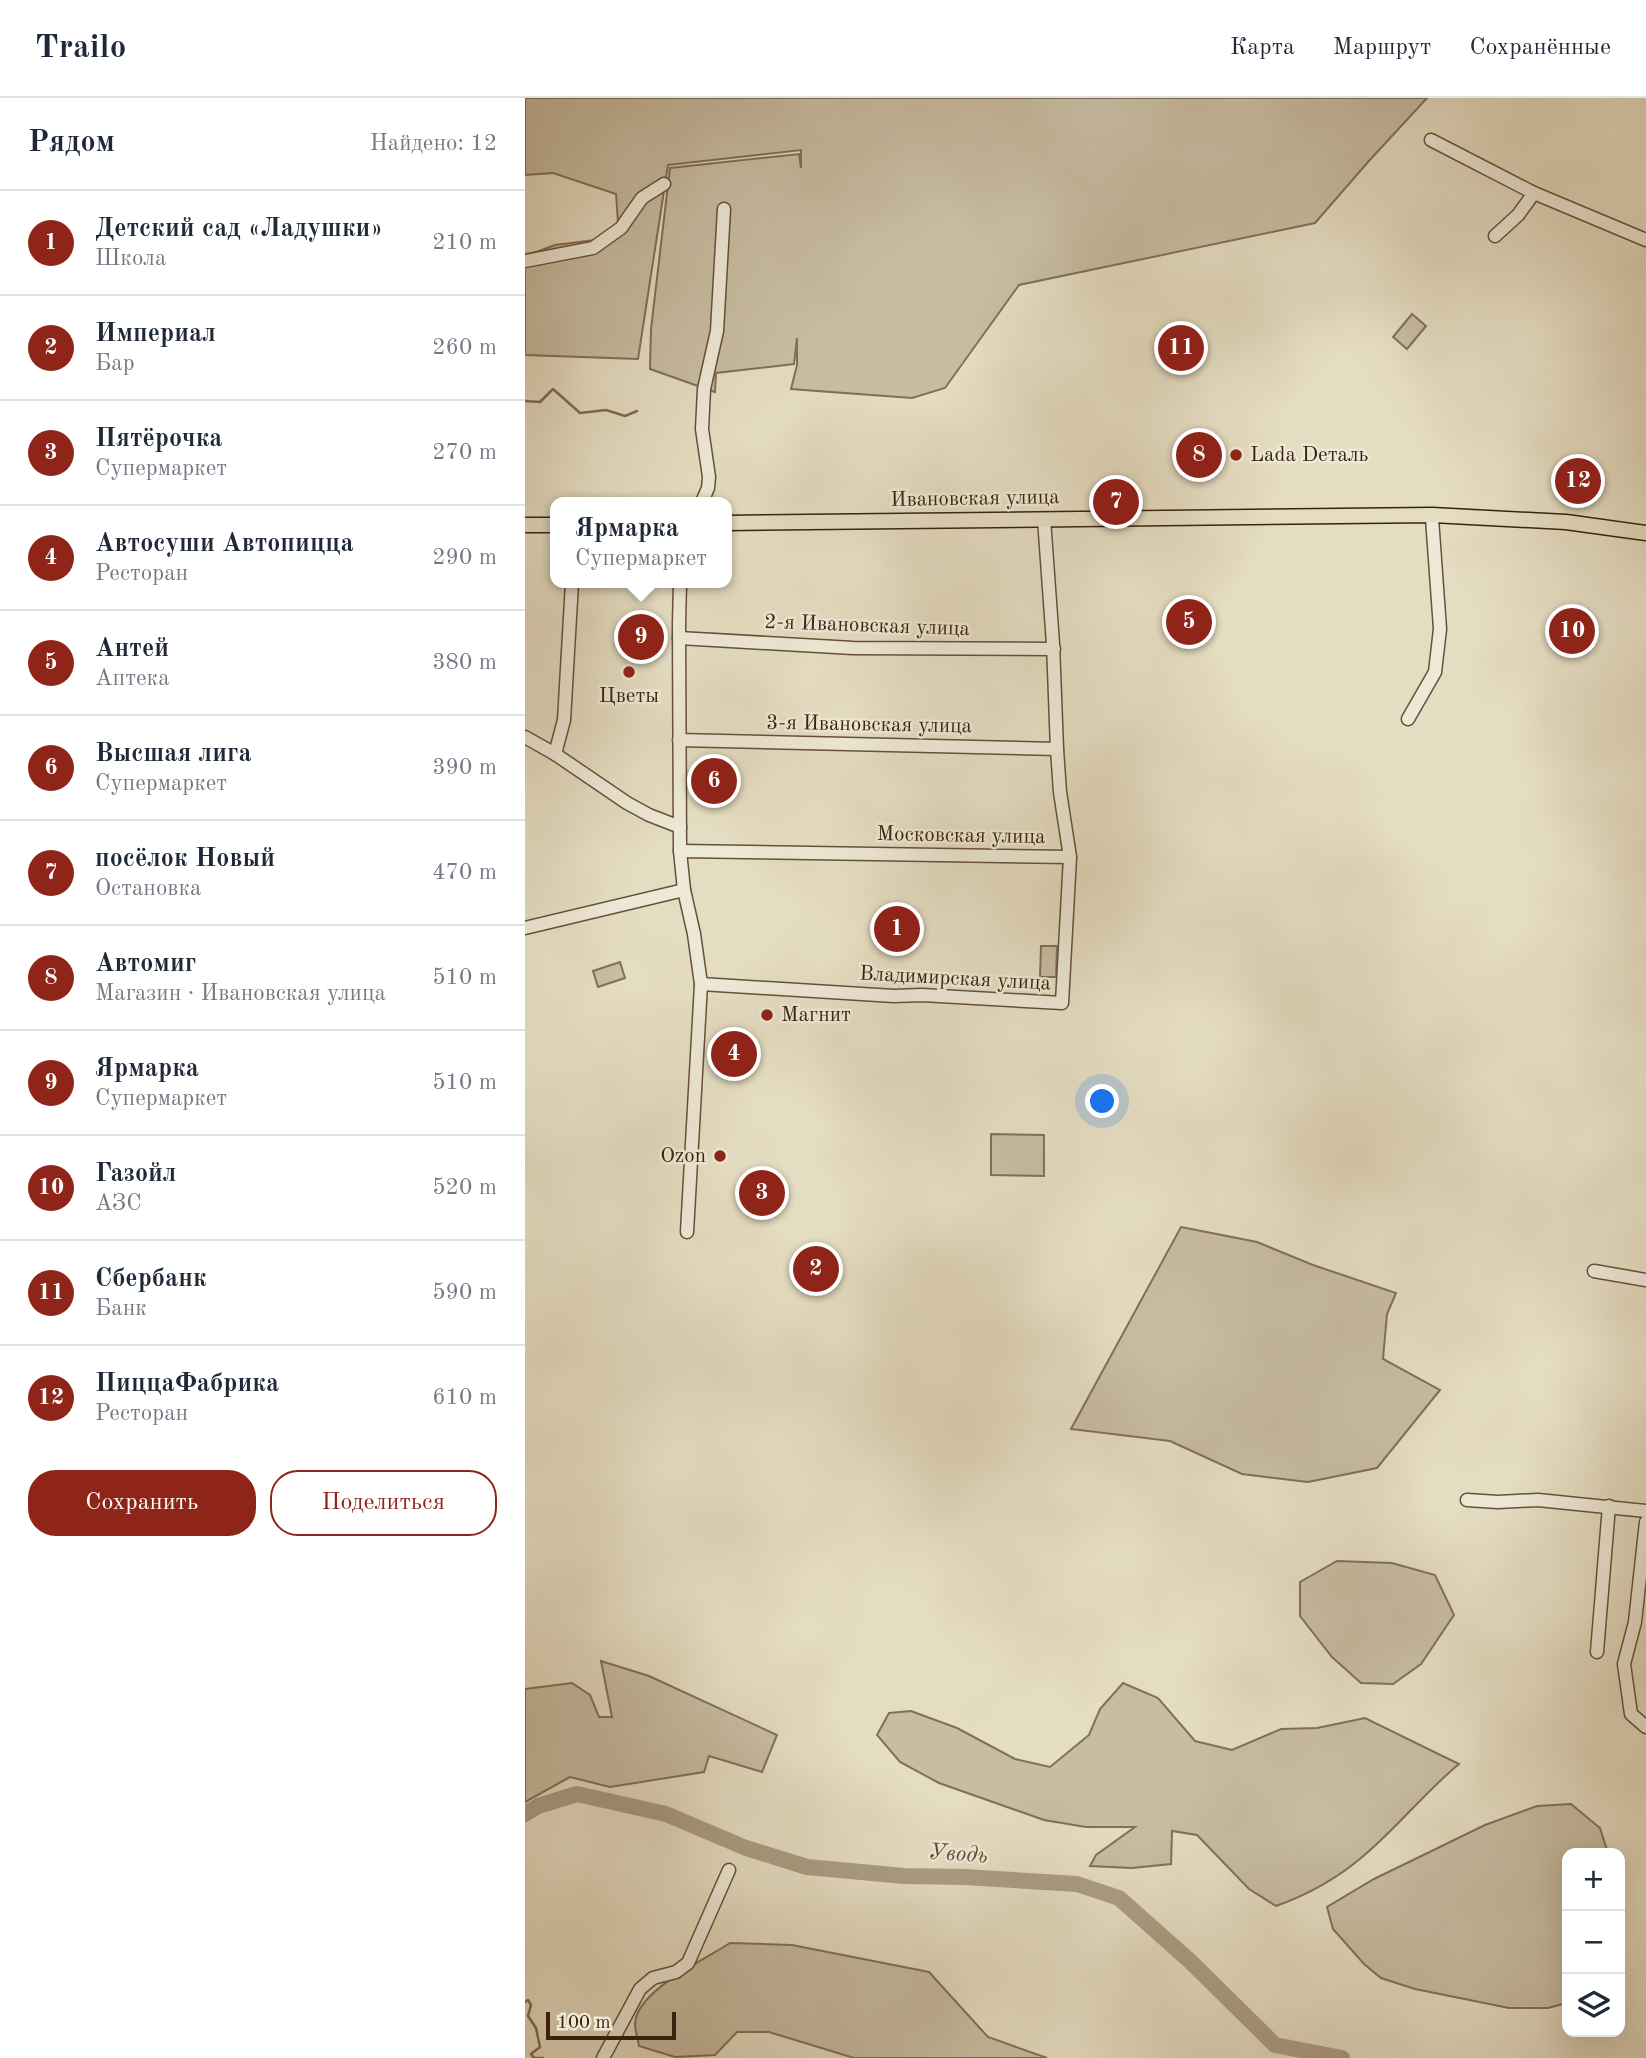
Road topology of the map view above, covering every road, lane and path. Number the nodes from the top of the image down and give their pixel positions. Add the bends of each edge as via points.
1 (1431, 140) dead end
2 (664, 184) dead end
3 (1534, 193) junction
4 (724, 209) dead end
5 (1495, 236) dead end
6 (1646, 240) edge
7 (525, 261) edge
8 (704, 497) edge
9 (1392, 517) junction
10 (1432, 518) junction
11 (1044, 519) junction
12 (732, 523) edge
13 (525, 525) edge
14 (550, 525) edge
15 (1646, 535) edge
16 (572, 588) edge
17 (680, 588) edge
18 (679, 638) junction
19 (1053, 649) junction
20 (1408, 719) dead end
21 (525, 737) edge
22 (679, 740) junction
23 (1057, 749) junction
24 (555, 754) junction
25 (680, 827) junction
26 (680, 851) junction
27 (1070, 857) junction
28 (684, 890) junction
29 (525, 928) edge
30 (701, 984) junction
31 (687, 1232) dead end
32 (1594, 1271) dead end
33 (1646, 1280) edge
34 (1467, 1500) dead end
35 (1609, 1506) junction
36 (1646, 1511) edge
37 (1646, 1522) edge
38 (1597, 1653) dead end
39 (1646, 1727) edge
40 (729, 1870) dead end
41 (603, 2058) edge

1 - 3 street
2 - 7 street via 642,198 621,228 593,248
3 - 5 street
3 - 6 street
4 - 8 street via 717,331 704,389 702,429 709,477
9 - 10 main road, Ивановская улица
9 - 11 main road, Ивановская улица
9 - 15 main road, Ивановская улица via 1566,522
10 - 15 main road, Ивановская улица
10 - 20 street via 1440,629 1435,672
11 - 12 main road, Ивановская улица
11 - 19 street, Московская улица
13 - 14 main road
16 - 24 street via 564,720
17 - 18 street
18 - 19 street, 2-я Ивановская улица via 853,648
18 - 22 street
19 - 23 street, Московская улица
21 - 24 street
22 - 23 street, 3-я Ивановская улица
22 - 25 street
23 - 27 street, Московская улица
24 - 25 street via 627,803
25 - 26 street
26 - 27 street, Московская улица
26 - 28 street
27 - 30 street, Владимирская улица via 1062,1003
28 - 29 street
28 - 30 street
30 - 31 street
32 - 33 street
34 - 35 street
35 - 36 street
35 - 38 street
37 - 39 street via 1635,1622 1624,1664 1631,1714
40 - 41 street via 688,1963 640,1989

